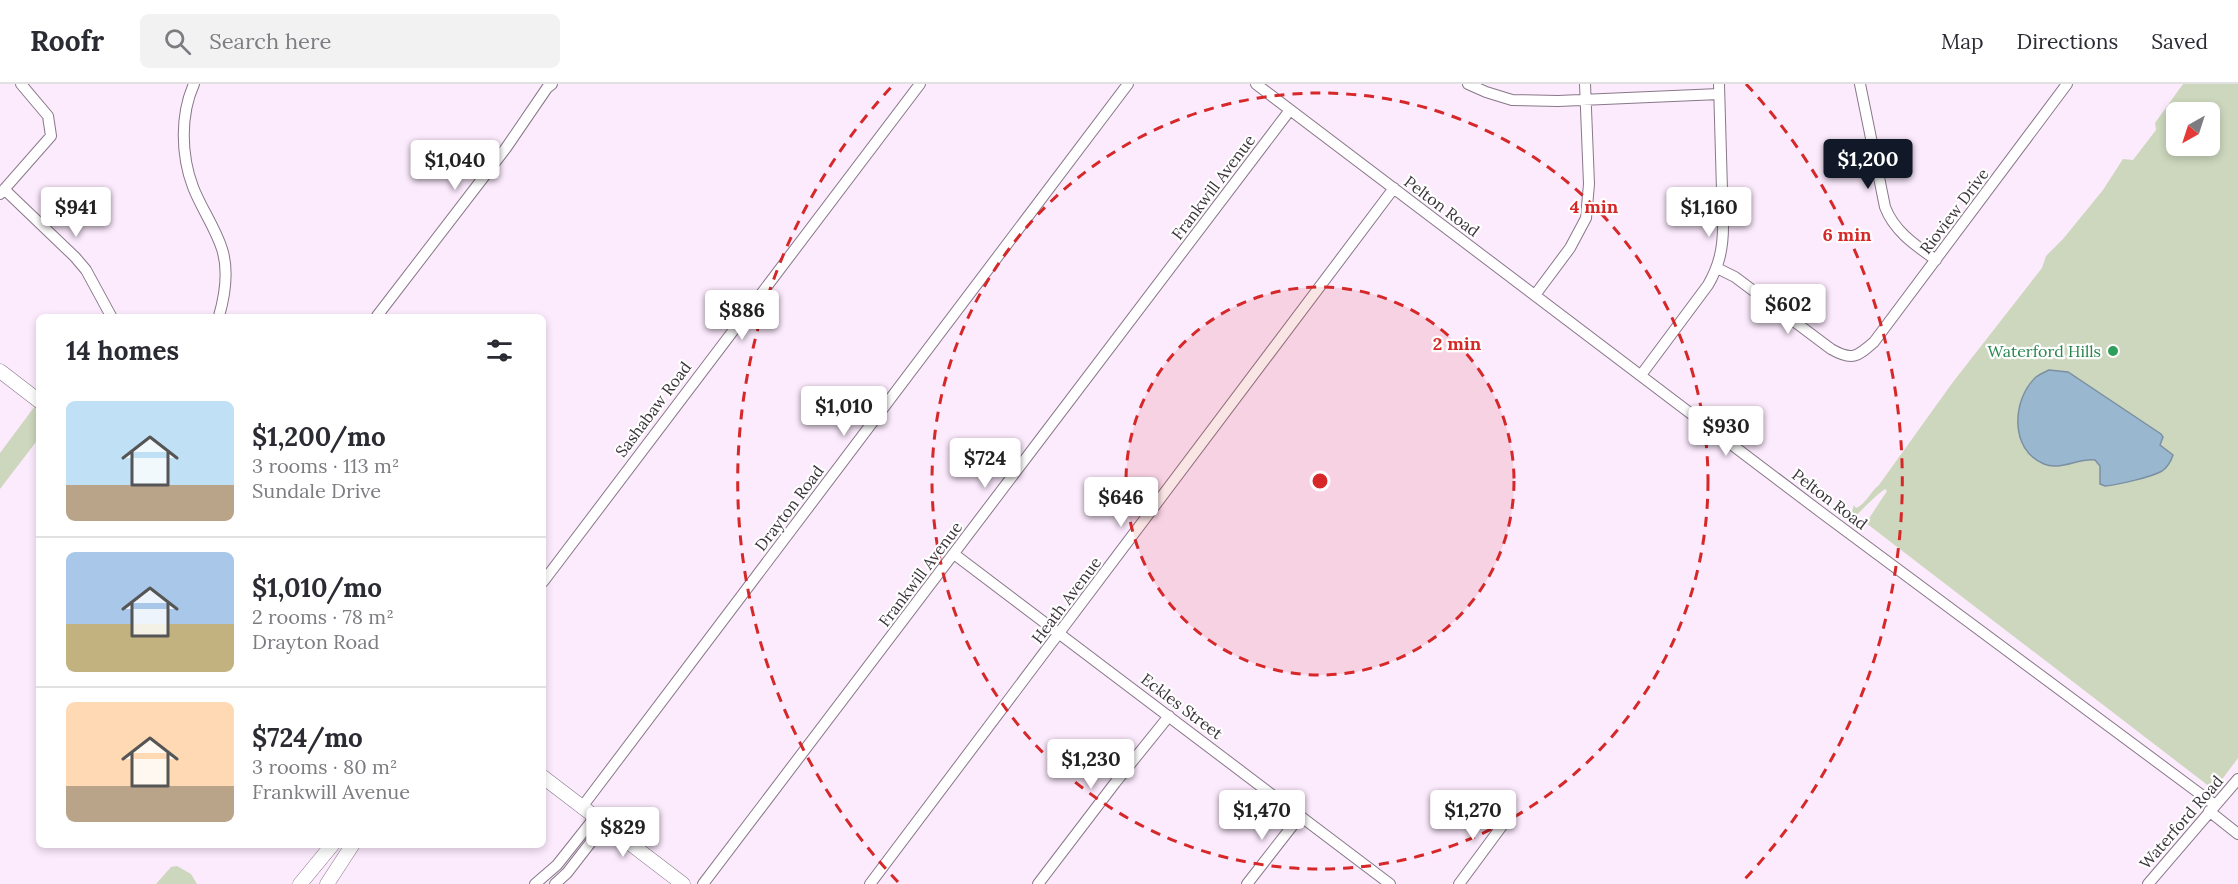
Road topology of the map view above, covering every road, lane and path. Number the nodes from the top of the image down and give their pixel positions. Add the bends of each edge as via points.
1 (21, 84) edge
2 (194, 84) edge
3 (552, 84) edge
4 (920, 84) edge
5 (1128, 84) edge
6 (1256, 84) edge
7 (1468, 84) edge
8 (1585, 84) edge
9 (1860, 84) edge
10 (2067, 84) edge
11 (1719, 89) edge
12 (1586, 99) junction
13 (1290, 110) junction
14 (1394, 189) junction
15 (2, 192) edge
16 (1936, 260) junction
17 (1717, 268) junction
18 (1535, 295) junction
19 (110, 314) edge
20 (219, 314) edge
21 (379, 314) edge
22 (0, 371) edge
23 (1641, 375) junction
24 (36, 399) edge
25 (954, 554) junction
26 (546, 578) edge
27 (1060, 633) junction
28 (1169, 716) junction
29 (546, 779) edge
30 (2238, 779) edge
31 (582, 807) junction
32 (2212, 808) junction
33 (1510, 815) dead end
34 (1300, 816) junction
35 (600, 820) junction
36 (2238, 834) edge
37 (330, 848) edge
38 (350, 848) edge
39 (557, 865) junction
40 (567, 873) junction
41 (300, 884) edge
42 (327, 884) edge
43 (535, 884) edge
44 (555, 884) edge
45 (683, 884) edge
46 (703, 884) edge
47 (870, 884) edge
48 (1038, 884) edge
49 (1247, 884) edge
50 (1390, 884) edge
51 (1460, 884) edge
52 (2148, 884) edge

1 - 15 street via 48,116 51,136
2 - 20 street via 183,135 186,163 193,188 223,251 226,287
3 - 21 street
4 - 26 street, Sashabaw Road
5 - 31 street, Drayton Road
6 - 13 street, Pelton Road
7 - 12 street via 1512,100
8 - 12 street
9 - 16 street via 1890,219
10 - 16 street, Rioview Drive
11 - 12 street
11 - 17 street via 1723,246
12 - 18 street via 1586,218 1575,241
13 - 14 street, Pelton Road
13 - 25 street, Frankwill Avenue
14 - 18 street, Pelton Road
14 - 27 street, Heath Avenue
15 - 19 street via 75,256
16 - 17 street, Rioview Drive via 1874,342 1850,357 1831,350 1735,277
17 - 23 street via 1692,309
18 - 23 street, Pelton Road
22 - 24 main road
23 - 32 street, Pelton Road
25 - 27 street, Eckles Street
25 - 46 street, Frankwill Avenue
27 - 28 street, Eckles Street
27 - 47 street, Heath Avenue
28 - 34 street, Eckles Street
28 - 48 street
29 - 31 main road
30 - 32 street, Waterford Road
31 - 35 main road
32 - 36 street, Pelton Road
32 - 52 street, Waterford Road
33 - 51 street
34 - 49 street
34 - 50 street, Eckles Street
35 - 39 street
35 - 40 street
35 - 45 main road
37 - 41 main road
38 - 42 main road
39 - 40 street
39 - 43 street
40 - 44 street

